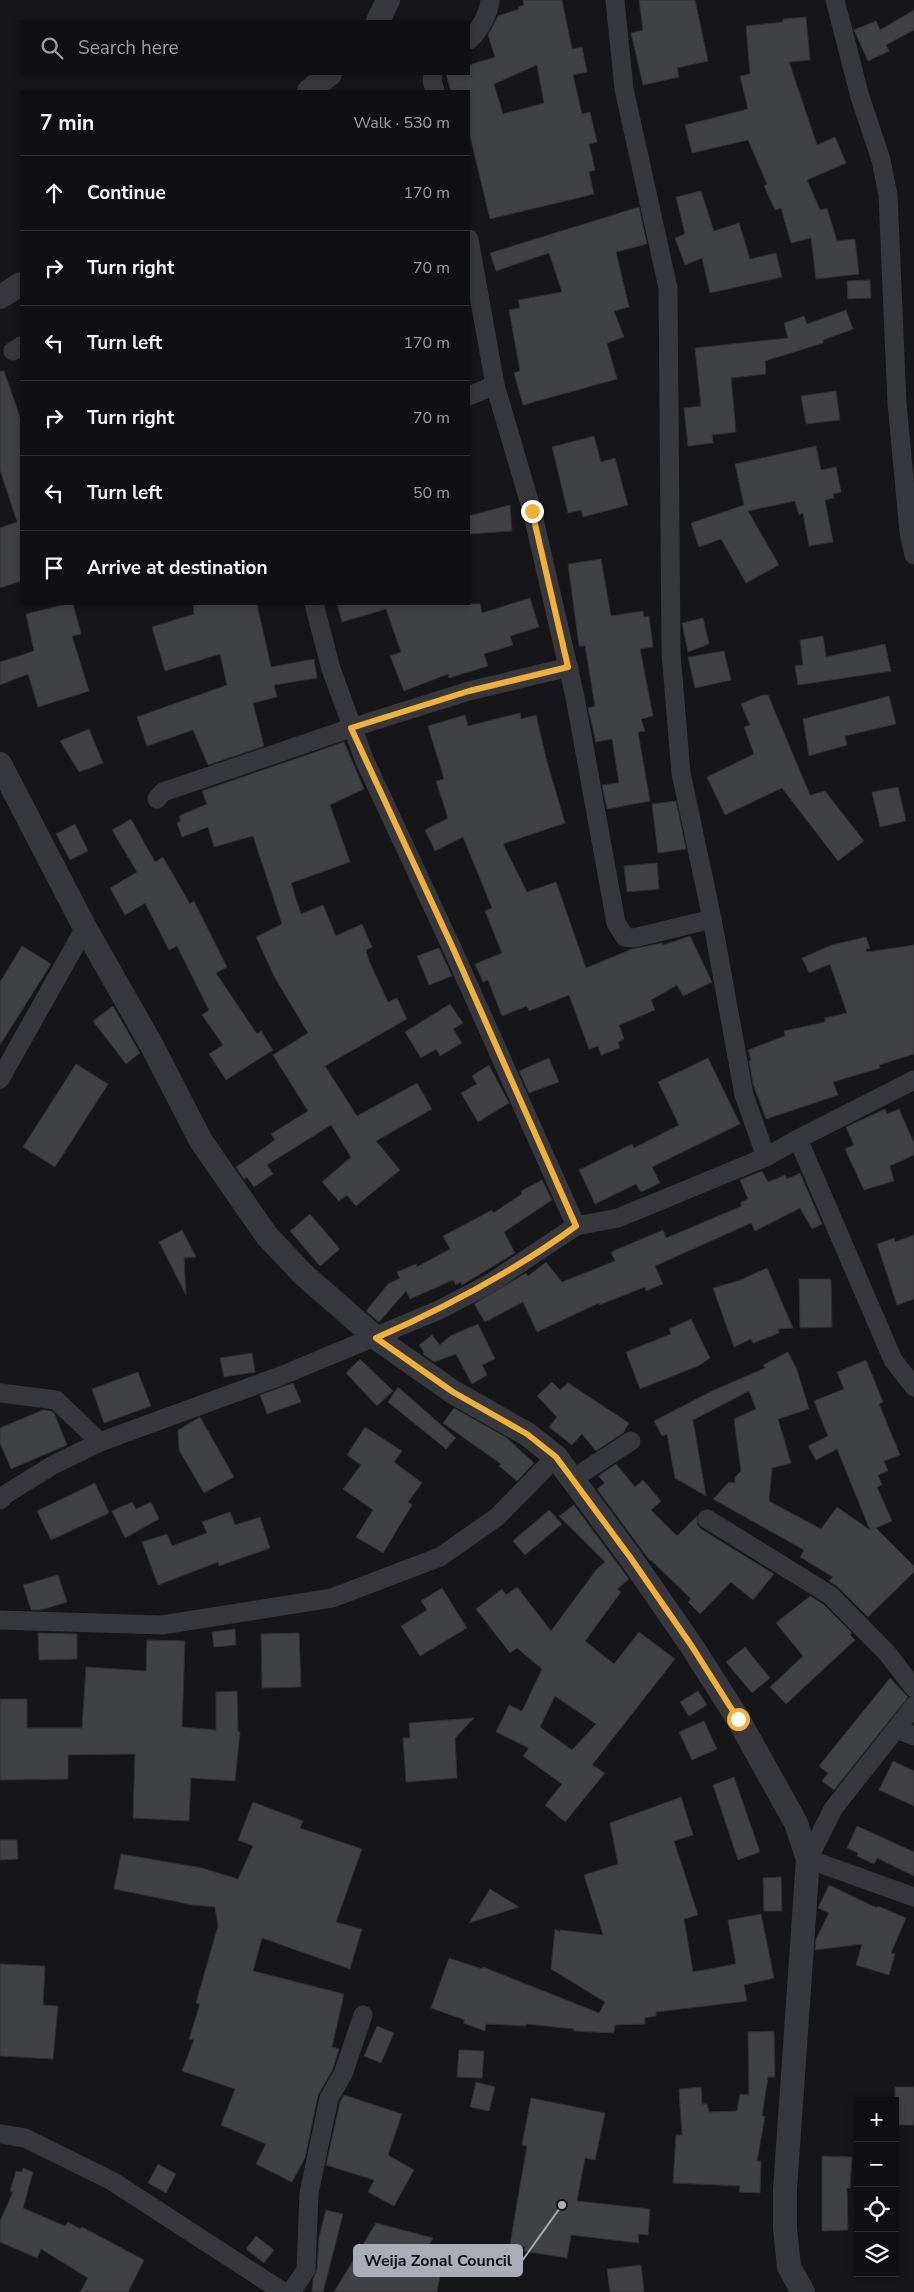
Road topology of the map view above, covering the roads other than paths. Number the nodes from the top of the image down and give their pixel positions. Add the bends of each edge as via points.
1 (388, 0) edge
2 (490, 0) edge
3 (615, 0) edge
4 (835, 0) edge
5 (378, 20) edge
6 (470, 39) edge
7 (329, 75) edge
8 (433, 75) edge
9 (310, 90) edge
10 (434, 90) edge
11 (470, 245) edge
12 (20, 285) edge
13 (0, 297) edge
14 (495, 385) junction
15 (470, 396) edge
16 (914, 405) edge
17 (900, 423) junction
18 (914, 555) edge
19 (314, 605) edge
20 (568, 667) junction
21 (351, 728) junction
22 (0, 764) edge
23 (157, 799) dead end
24 (712, 919) junction
25 (85, 928) junction
26 (0, 1079) edge
27 (914, 1080) edge
28 (798, 1138) junction
29 (766, 1158) junction
30 (576, 1226) junction
31 (376, 1338) junction
32 (914, 1387) edge
33 (0, 1393) edge
34 (631, 1441) dead end
35 (100, 1442) junction
36 (556, 1457) junction
37 (571, 1480) junction
38 (0, 1500) edge
39 (707, 1519) dead end
40 (0, 1620) edge
41 (914, 1688) edge
42 (914, 1706) edge
43 (896, 1729) junction
44 (914, 1736) edge
45 (808, 1860) junction
46 (914, 1897) edge
47 (363, 2015) dead end
48 (0, 2134) edge
49 (797, 2290) edge
50 (284, 2292) edge
51 (291, 2292) edge

1 - 5 street
2 - 6 street via 489,8
3 - 24 street via 624,89 668,288 671,653 681,773
4 - 17 street via 888,195
7 - 9 street
8 - 10 street
11 - 14 street
12 - 13 street
14 - 15 street
14 - 20 street via 532,511
16 - 17 street
17 - 18 street via 909,532
19 - 21 street
20 - 21 street via 469,691
20 - 24 street via 620,932 625,937 634,938
21 - 23 street via 163,792
21 - 30 street
22 - 25 street
24 - 29 street via 744,1095
25 - 26 street
25 - 31 street via 201,1141 232,1187 267,1236 304,1275
27 - 28 street
28 - 29 street
28 - 32 street via 893,1360
29 - 30 street via 618,1218
30 - 31 street via 489,1284
31 - 35 street
31 - 36 street via 453,1392 527,1434
33 - 35 street via 56,1400
34 - 37 street
35 - 38 street via 53,1465
36 - 37 street
36 - 40 street via 497,1517 440,1557 332,1598 162,1625
37 - 45 street via 630,1557 738,1719 796,1823
39 - 41 street via 830,1595 887,1653
42 - 43 street
43 - 44 street
43 - 45 street via 833,1809
45 - 46 street
45 - 49 street via 785,2190 789,2266
47 - 51 street via 343,2074 329,2098 309,2193 306,2270
48 - 50 street via 25,2138 112,2181

